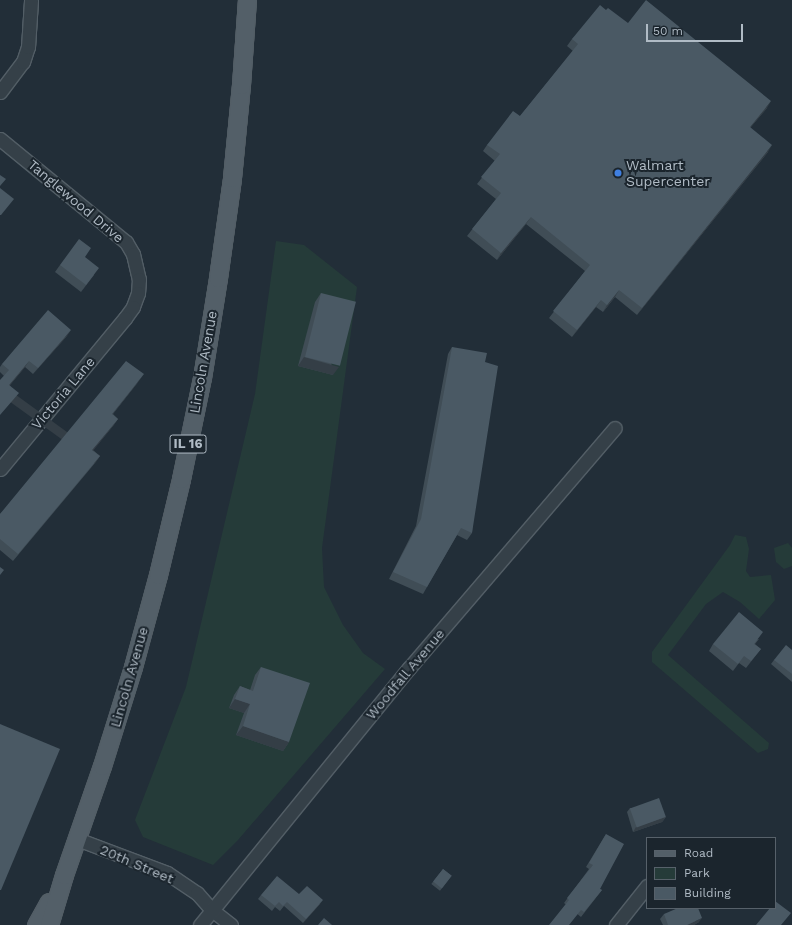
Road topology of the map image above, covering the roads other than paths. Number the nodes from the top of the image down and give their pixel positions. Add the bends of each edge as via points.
1 (31, 0) edge
2 (247, 0) edge
3 (0, 92) edge
4 (0, 139) edge
5 (125, 318) joint
6 (615, 428) dead end
7 (0, 469) edge
8 (77, 840) junction
9 (64, 875) junction
10 (646, 887) edge
11 (212, 910) junction
12 (36, 925) edge
13 (49, 925) edge
14 (200, 925) edge
15 (231, 925) edge
16 (616, 925) edge

1 - 3 street via 28,47 23,62
2 - 8 main road, Lincoln Avenue / IL 16 via 232,178 202,378 158,575 130,675
4 - 5 street, Tanglewood Drive via 126,242 133,254 139,279 133,307
5 - 7 street, Victoria Lane
6 - 11 street, Woodfall Avenue via 409,668
8 - 9 main road, Lincoln Avenue / IL 16
8 - 11 street, 20th Street via 167,873 197,894
9 - 12 main road, Lincoln Avenue / IL 16
9 - 13 main road, Lincoln Avenue / IL 16
10 - 16 street
11 - 14 street, Woodfall Avenue
11 - 15 street, 20th Street

